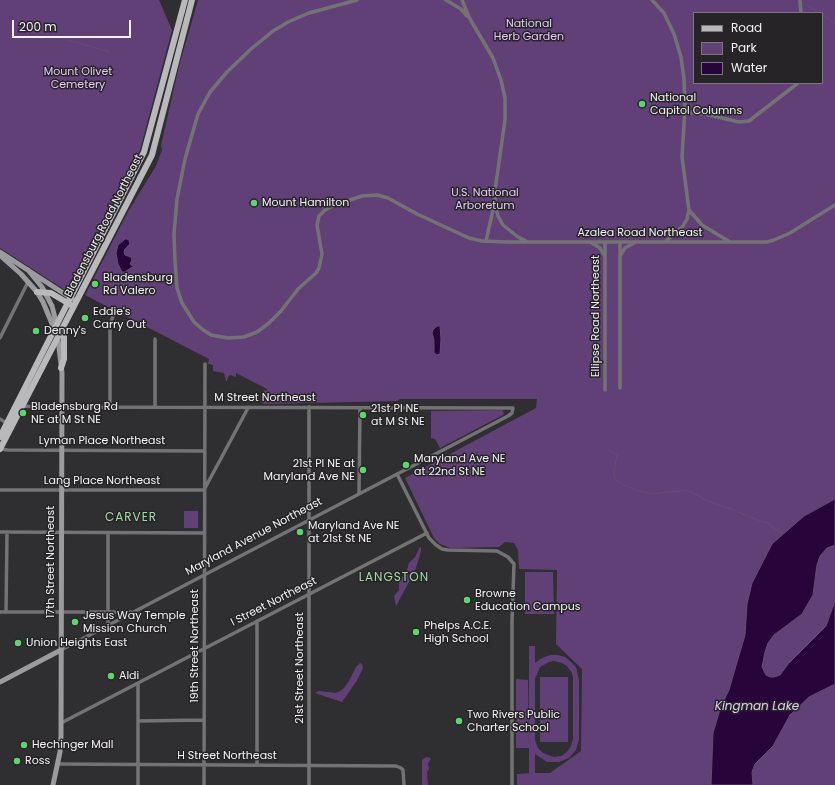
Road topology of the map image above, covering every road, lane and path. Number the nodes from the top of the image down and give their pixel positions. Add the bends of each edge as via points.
1 (185, 0) edge
2 (192, 0) edge
3 (357, 0) edge
4 (446, 0) edge
5 (462, 0) edge
6 (652, 0) edge
7 (800, 0) edge
8 (185, 11) junction
9 (801, 12) edge
10 (470, 20) junction
11 (797, 84) edge
12 (684, 112) junction
13 (495, 202) junction
14 (835, 205) edge
15 (689, 210) junction
16 (105, 236) junction
17 (486, 241) junction
18 (531, 242) junction
19 (591, 242) junction
20 (605, 242) junction
21 (620, 242) junction
22 (635, 242) junction
23 (664, 242) junction
24 (730, 242) junction
25 (94, 251) junction
26 (0, 253) edge
27 (100, 254) junction
28 (605, 259) junction
29 (620, 259) junction
30 (28, 270) junction
31 (28, 282) junction
32 (36, 292) junction
33 (45, 292) junction
34 (69, 300) junction
35 (75, 304) junction
36 (113, 316) dead end
37 (55, 326) junction
38 (64, 326) junction
39 (0, 338) edge
40 (57, 339) junction
41 (155, 340) dead end
42 (204, 364) dead end
43 (61, 368) junction
44 (620, 388) dead end
45 (605, 390) dead end
46 (20, 404) junction
47 (61, 407) junction
48 (110, 407) junction
49 (155, 407) junction
50 (309, 407) junction
51 (204, 408) junction
52 (248, 408) junction
53 (360, 408) junction
54 (514, 408) joint
55 (0, 419) edge
56 (9, 424) junction
57 (0, 437) edge
58 (0, 449) edge
59 (61, 450) junction
60 (204, 450) junction
61 (397, 474) junction
62 (0, 490) edge
63 (61, 490) junction
64 (204, 490) junction
65 (359, 494) junction
66 (309, 520) junction
67 (0, 532) edge
68 (6, 532) junction
69 (61, 533) junction
70 (108, 533) junction
71 (204, 533) junction
72 (427, 533) junction
73 (204, 575) junction
74 (309, 594) junction
75 (0, 612) edge
76 (6, 612) junction
77 (108, 612) junction
78 (131, 612) junction
79 (61, 613) junction
80 (257, 621) junction
81 (108, 624) junction
82 (204, 649) junction
83 (61, 650) junction
84 (0, 682) edge
85 (138, 683) junction
86 (204, 720) junction
87 (138, 721) junction
88 (61, 723) junction
89 (57, 764) junction
90 (138, 764) junction
91 (204, 764) junction
92 (257, 765) junction
93 (309, 765) junction
94 (53, 785) edge
95 (138, 785) edge
96 (204, 785) edge
97 (309, 785) edge
98 (404, 785) edge
99 (512, 785) edge

1 - 8 main road, Bladensburg Road Northeast
2 - 8 main road, Bladensburg Road Northeast
3 - 17 street, Azalea Road Northeast via 309,13 273,30 230,68 204,101 195,121 187,152 175,216 174,261 177,288 182,303 194,322 211,335 234,338 257,332 278,314 319,268 322,254 317,225 319,216 335,205 362,196 377,195 388,198 462,236
4 - 10 street via 461,9
5 - 10 street
6 - 12 street via 668,20 678,46 684,74
7 - 9 street
8 - 16 main road, Bladensburg Road Northeast via 152,155
10 - 13 street via 493,58 504,92 505,120
11 - 12 street via 749,122
12 - 15 street via 682,157
13 - 17 street
13 - 18 street, Azalea Road Northeast via 503,225 518,237
14 - 24 street, Azalea Road Northeast via 783,237 770,241
15 - 23 street via 683,226
15 - 24 street via 702,225
16 - 25 main road, Bladensburg Road Northeast
16 - 27 main road, Bladensburg Road Northeast
17 - 18 street, Azalea Road Northeast
18 - 19 street, Azalea Road Northeast
19 - 20 street, Azalea Road Northeast
19 - 28 street via 600,248
20 - 21 street, Azalea Road Northeast
20 - 28 street, Ellipse Road Northeast
21 - 22 street, Azalea Road Northeast
21 - 29 street
22 - 23 street, Azalea Road Northeast
22 - 29 street via 625,248
23 - 24 street, Azalea Road Northeast
25 - 27 main road
25 - 34 main road, Bladensburg Road Northeast
26 - 30 main road
26 - 31 main road
27 - 35 main road, Bladensburg Road Northeast
28 - 45 street, Ellipse Road Northeast
29 - 44 street
30 - 33 main road
30 - 34 main road
31 - 32 main road
31 - 39 street
32 - 33 main road
32 - 37 main road
33 - 34 main road
33 - 37 main road via 52,306
34 - 35 main road
34 - 37 main road, Bladensburg Road Northeast
35 - 38 main road, Bladensburg Road Northeast
36 - 48 street via 110,320
37 - 40 main road, 17th Street Northeast
37 - 46 main road, Bladensburg Road Northeast
38 - 40 main road, Bladensburg Road Northeast
38 - 43 main road via 64,359
40 - 43 main road, 17th Street Northeast
40 - 46 main road, Bladensburg Road Northeast
41 - 49 street
42 - 51 street, 19th Street Northeast
43 - 47 main road, 17th Street Northeast
46 - 47 street, M Street Northeast
46 - 56 main road, Bladensburg Road Northeast
47 - 48 street, M Street Northeast
47 - 59 main road, 17th Street Northeast
48 - 49 street, M Street Northeast
49 - 51 street, M Street Northeast
50 - 52 street, M Street Northeast
50 - 53 street, M Street Northeast
50 - 66 street, 21st Street Northeast
51 - 52 street, M Street Northeast
51 - 60 street, 19th Street Northeast
52 - 64 street
53 - 54 street, M Street Northeast
53 - 65 street
54 - 61 street, Maryland Avenue Northeast via 508,416
55 - 56 street
56 - 57 main road, Bladensburg Road Northeast
56 - 58 main road, Bladensburg Road Northeast
58 - 59 street, Lyman Place Northeast
59 - 60 street, Lyman Place Northeast
59 - 63 main road, 17th Street Northeast
60 - 64 street, 19th Street Northeast
61 - 65 street, Maryland Avenue Northeast
61 - 72 street
62 - 63 street, Lang Place Northeast
63 - 64 street, Lang Place Northeast
63 - 69 main road, 17th Street Northeast
64 - 71 street, 19th Street Northeast
65 - 66 street, Maryland Avenue Northeast
66 - 73 street, Maryland Avenue Northeast
66 - 74 street, 21st Street Northeast
67 - 68 street
68 - 69 street
68 - 76 street
69 - 70 street
69 - 79 main road, 17th Street Northeast
70 - 71 street
70 - 77 street
71 - 73 street, 19th Street Northeast
72 - 74 street, I Street Northeast
72 - 99 street via 434,544 444,550 497,550 514,564
73 - 78 street, Maryland Avenue Northeast
73 - 82 street, 19th Street Northeast
74 - 80 street, I Street Northeast
74 - 93 street, 21st Street Northeast
75 - 76 street
76 - 79 street
77 - 78 street
77 - 79 street
77 - 81 street
78 - 81 street, Maryland Avenue Northeast
79 - 83 main road, 17th Street Northeast
80 - 82 street, I Street Northeast
80 - 92 street
81 - 83 street, Maryland Avenue Northeast
82 - 85 street, I Street Northeast
82 - 86 street, 19th Street Northeast
83 - 84 main road, Maryland Avenue Northeast
83 - 88 main road, 17th Street Northeast
85 - 87 street
85 - 88 street, I Street Northeast
86 - 87 street
86 - 91 street, 19th Street Northeast
87 - 90 street
88 - 89 main road, 17th Street Northeast
89 - 90 street, H Street Northeast
89 - 94 main road, 17th Street Northeast
90 - 91 street, H Street Northeast
90 - 95 street
91 - 92 street, H Street Northeast
91 - 96 street, 19th Street Northeast
92 - 93 street, H Street Northeast
93 - 97 street, 21st Street Northeast
93 - 98 street, H Street Northeast via 396,766 403,770

